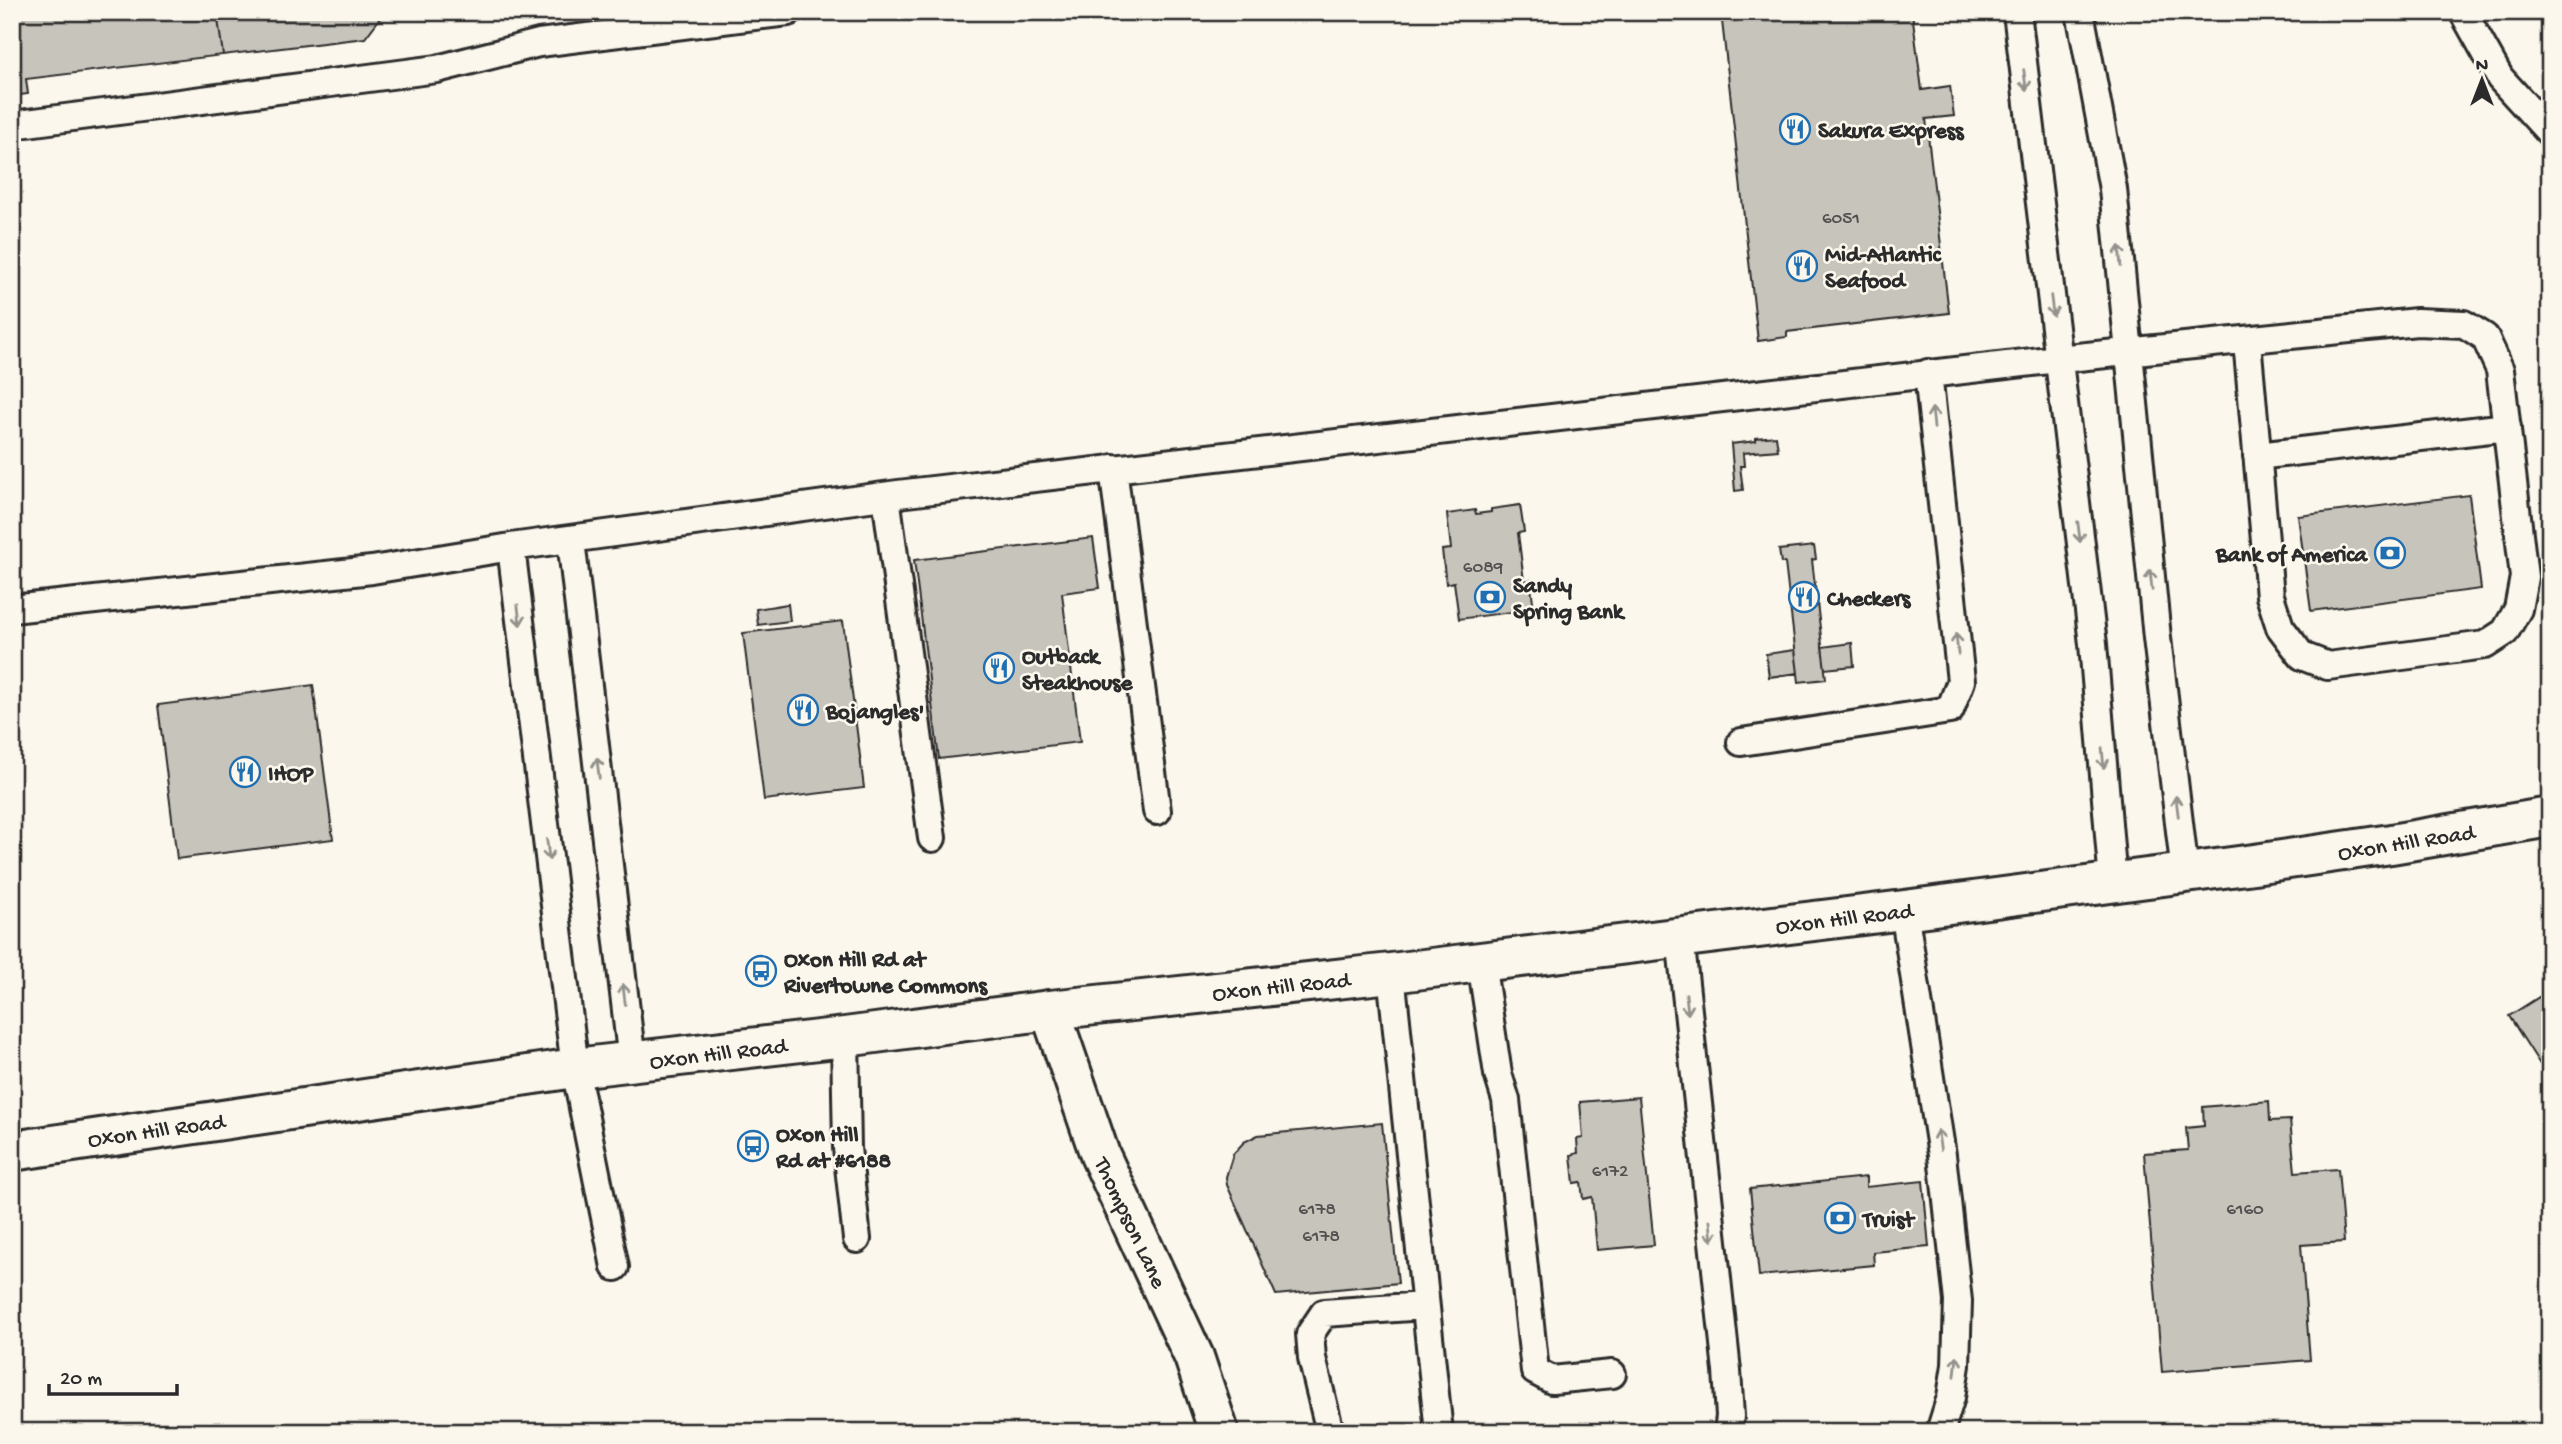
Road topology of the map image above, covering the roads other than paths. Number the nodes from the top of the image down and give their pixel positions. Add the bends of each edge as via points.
1 (788, 12) edge
2 (2017, 12) edge
3 (2080, 12) edge
4 (2463, 12) edge
5 (12, 125) edge
6 (2550, 133) edge
7 (2248, 341) junction
8 (2129, 351) junction
9 (2058, 359) junction
10 (1928, 373) junction
11 (2507, 426) junction
12 (2258, 456) junction
13 (1113, 468) junction
14 (886, 496) junction
15 (571, 540) junction
16 (511, 547) junction
17 (12, 609) edge
18 (1741, 742) dead end
19 (1157, 811) dead end
20 (2550, 817) edge
21 (932, 838) dead end
22 (2185, 873) junction
23 (2113, 883) junction
24 (1904, 910) junction
25 (1680, 937) junction
26 (1482, 962) junction
27 (1391, 973) junction
28 (1050, 1010) junction
29 (845, 1037) junction
30 (632, 1062) junction
31 (575, 1068) junction
32 (12, 1151) edge
33 (857, 1239) dead end
34 (615, 1267) dead end
35 (1424, 1306) junction
36 (1612, 1374) dead end
37 (1219, 1432) edge
38 (1330, 1432) edge
39 (1439, 1432) edge
40 (1728, 1432) edge
41 (1940, 1432) edge

1 - 5 lane via 539,43 437,69
2 -> 9 lane
8 -> 3 lane via 2113,189
4 - 6 lane via 2500,78
7 - 8 lane
7 - 11 lane via 2417,322 2464,324 2485,337 2500,370
7 - 12 lane
8 - 9 lane
22 -> 8 lane
9 - 10 lane
9 -> 23 lane via 2093,644
10 - 13 lane
18 -> 10 lane via 1950,710 1961,681
11 - 12 lane
11 - 12 lane via 2524,577 2518,608 2505,632 2485,645 2328,666 2302,656 2280,627 2270,596
13 - 14 lane
13 - 19 lane
14 - 15 lane
14 - 21 lane
15 - 16 lane
30 -> 15 lane
16 - 17 lane via 372,570
16 -> 31 lane
20 - 22 main road, Oxon Hill Road
22 - 23 main road, Oxon Hill Road
23 - 24 main road, Oxon Hill Road
24 - 25 main road, Oxon Hill Road
41 -> 24 lane via 1956,1365 1958,1301
25 - 26 main road, Oxon Hill Road
25 -> 40 lane via 1721,1320
26 - 27 main road, Oxon Hill Road
26 - 36 lane via 1497,1074 1506,1100 1535,1371 1552,1380
27 - 28 main road, Oxon Hill Road
27 - 35 lane
28 - 29 main road, Oxon Hill Road
28 - 37 main road, Thompson Lane via 1100,1155 1189,1347
29 - 30 main road, Oxon Hill Road
29 - 33 lane via 847,1148
30 - 31 main road, Oxon Hill Road
31 - 32 main road, Oxon Hill Road
31 - 34 lane
35 - 38 lane via 1324,1313 1310,1334
35 - 39 lane

